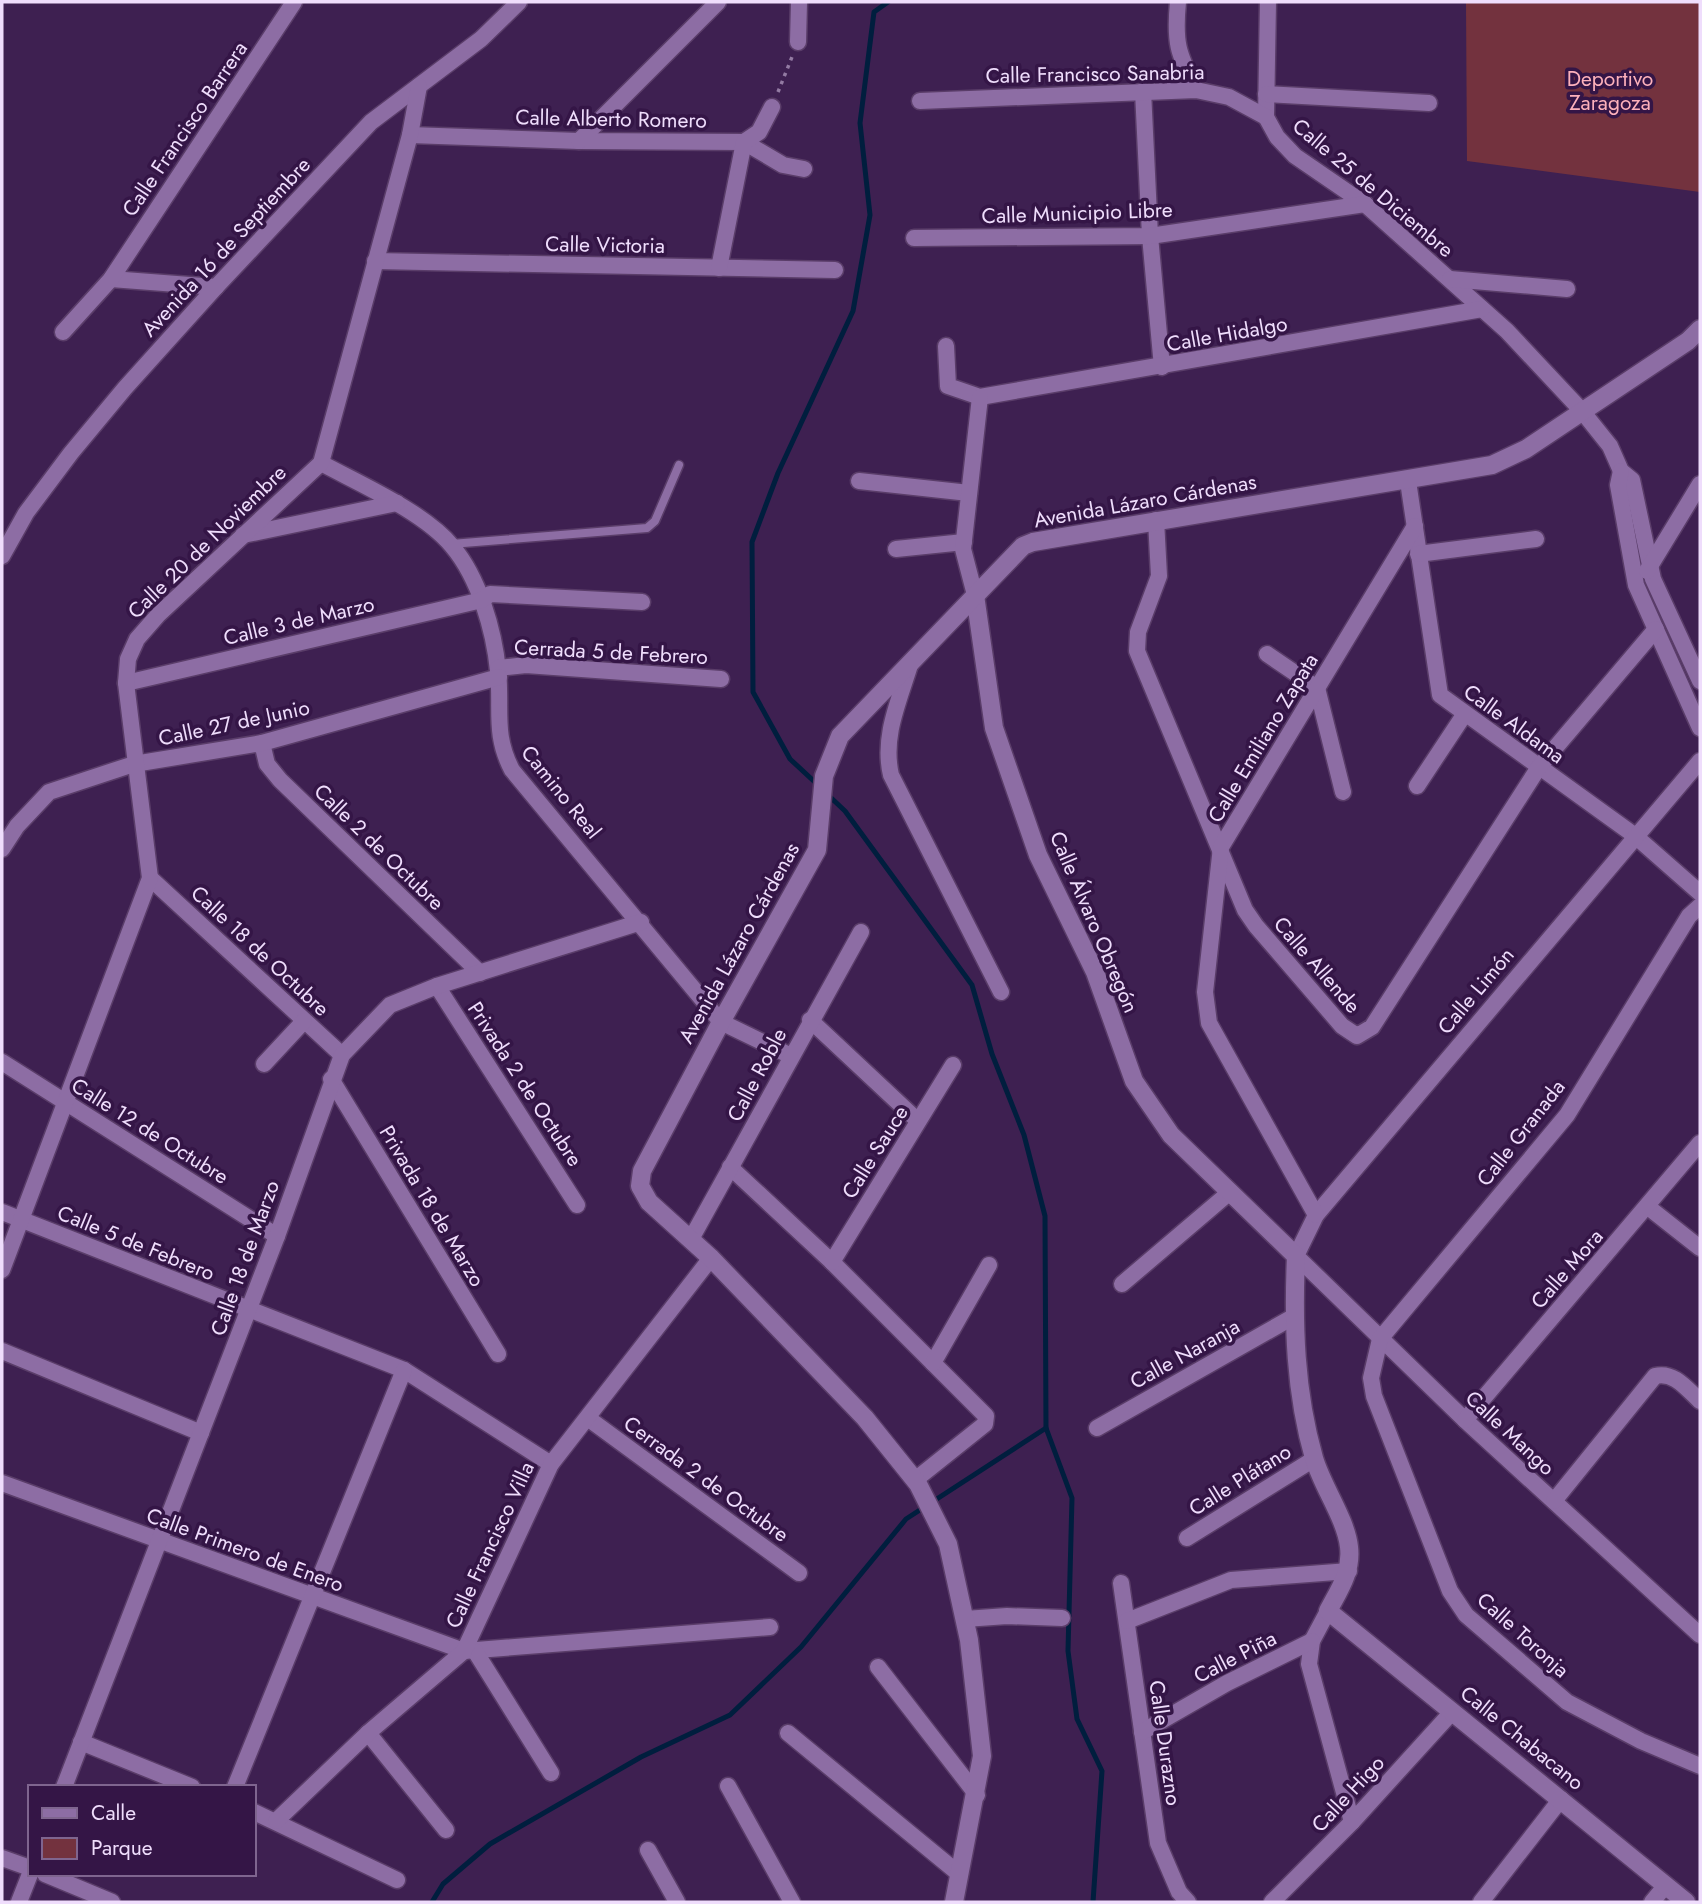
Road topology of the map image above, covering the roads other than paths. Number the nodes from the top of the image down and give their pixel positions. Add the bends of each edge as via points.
1 (294, 2) edge
2 (519, 2) edge
3 (718, 2) edge
4 (799, 2) edge
5 (1178, 2) edge
6 (1268, 2) edge
7 (798, 42) road end
8 (419, 86) junction
9 (1196, 90) junction
10 (1143, 92) junction
11 (1266, 94) junction
12 (920, 101) dead end
13 (1429, 103) dead end
14 (772, 107) road end
15 (1266, 117) junction
16 (410, 135) junction
17 (579, 141) junction
18 (744, 142) junction
19 (804, 169) dead end
20 (1365, 204) junction
21 (1150, 236) junction
22 (914, 237) dead end
23 (375, 261) junction
24 (719, 268) junction
25 (835, 270) dead end
26 (111, 279) junction
27 (1450, 279) junction
28 (216, 287) junction
29 (1567, 289) dead end
30 (1482, 309) junction
31 (63, 332) dead end
32 (1696, 340) edge
33 (946, 346) dead end
34 (1162, 367) junction
35 (979, 397) junction
36 (1581, 411) junction
37 (321, 463) junction
38 (679, 465) dead end
39 (1621, 471) junction
40 (859, 481) dead end
41 (1408, 481) junction
42 (1700, 484) edge
43 (969, 493) junction
44 (397, 503) junction
45 (1156, 520) junction
46 (1415, 526) junction
47 (241, 535) junction
48 (1536, 539) dead end
49 (964, 542) junction
50 (451, 544) junction
51 (896, 549) dead end
52 (1418, 554) junction
53 (2, 556) edge
54 (1650, 570) junction
55 (1633, 575) junction
56 (975, 595) junction
57 (482, 600) junction
58 (642, 602) dead end
59 (1656, 629) junction
60 (1267, 654) dead end
61 (910, 665) junction
62 (498, 672) junction
63 (722, 679) dead end
64 (1700, 681) edge
65 (126, 683) junction
66 (1317, 688) junction
67 (1464, 715) junction
68 (1700, 728) edge
69 (262, 743) junction
70 (1700, 761) edge
71 (134, 764) junction
72 (1539, 768) junction
73 (1418, 786) dead end
74 (1343, 792) dead end
75 (1634, 835) junction
76 (1221, 847) junction
77 (2, 849) edge
78 (150, 878) junction
79 (1700, 893) edge
80 (1700, 906) edge
81 (641, 922) junction
82 (861, 932) dead end
83 (480, 973) junction
84 (437, 986) junction
85 (1001, 992) dead end
86 (810, 1020) junction
87 (304, 1021) junction
88 (721, 1021) junction
89 (342, 1055) junction
90 (791, 1056) junction
91 (2, 1062) edge
92 (264, 1064) dead end
93 (953, 1065) dead end
94 (331, 1080) junction
95 (65, 1102) junction
96 (918, 1121) junction
97 (1700, 1143) edge
98 (730, 1167) junction
99 (1230, 1192) junction
100 (577, 1205) dead end
101 (1648, 1207) junction
102 (2, 1212) edge
103 (1316, 1215) junction
104 (21, 1219) junction
105 (277, 1236) junction
106 (691, 1239) junction
107 (1700, 1248) edge
108 (1296, 1256) junction
109 (711, 1258) junction
110 (832, 1262) junction
111 (989, 1265) dead end
112 (2, 1270) edge
113 (1122, 1284) dead end
114 (248, 1311) junction
115 (1293, 1317) junction
116 (1380, 1339) junction
117 (2, 1351) edge
118 (498, 1354) dead end
119 (933, 1363) junction
120 (404, 1370) junction
121 (1700, 1401) edge
122 (589, 1419) junction
123 (1465, 1420) junction
124 (1097, 1428) dead end
125 (201, 1433) junction
126 (1314, 1459) junction
127 (551, 1464) junction
128 (916, 1482) junction
129 (2, 1483) edge
130 (1554, 1502) junction
131 (1187, 1538) dead end
132 (158, 1542) junction
133 (1349, 1571) junction
134 (800, 1573) dead end
135 (1121, 1583) dead end
136 (314, 1598) junction
137 (1328, 1611) junction
138 (1062, 1618) dead end
139 (965, 1619) junction
140 (1127, 1621) junction
141 (770, 1627) dead end
142 (1700, 1635) edge
143 (1312, 1641) junction
144 (469, 1651) junction
145 (878, 1667) dead end
146 (1452, 1712) junction
147 (1142, 1732) junction
148 (368, 1733) junction
149 (788, 1734) dead end
150 (81, 1742) junction
151 (1700, 1766) edge
152 (551, 1773) dead end
153 (65, 1785) edge
154 (187, 1785) edge
155 (236, 1785) edge
156 (728, 1786) dead end
157 (976, 1795) junction
158 (1561, 1799) junction
159 (256, 1813) edge
160 (275, 1821) junction
161 (1352, 1822) junction
162 (446, 1830) dead end
163 (648, 1850) dead end
164 (2, 1858) edge
165 (28, 1867) edge
166 (958, 1873) junction
167 (29, 1876) edge
168 (50, 1876) edge
169 (397, 1880) dead end
170 (1666, 1885) junction
171 (19, 1902) edge
172 (111, 1902) edge
173 (677, 1902) edge
174 (792, 1902) edge
175 (954, 1902) edge
176 (1188, 1902) edge
177 (1272, 1902) edge
178 (1481, 1902) edge
179 (1652, 1902) edge
180 (1686, 1902) edge

1 - 26 street, Calle Francisco Barrera
2 - 8 street, Avenida 16 de Septiembre via 481,39
3 - 17 street
4 - 7 street
5 - 9 street via 1174,34
6 - 11 street, Calle 25 de Diciembre
8 - 16 street
8 - 28 street, Avenida 16 de Septiembre via 371,122
9 - 10 street, Calle Francisco Sanabria
9 - 15 street, Calle Francisco Sanabria via 1230,97
10 - 12 street, Calle Francisco Sanabria
10 - 21 street
11 - 13 street
11 - 15 street, Calle 25 de Diciembre
14 - 18 street via 759,132
15 - 20 street, Calle 25 de Diciembre via 1295,156
16 - 17 street, Calle Alberto Romero
16 - 23 street
17 - 18 street, Calle Alberto Romero
18 - 19 street via 783,165
18 - 24 street
20 - 21 street, Calle Municipio Libre
20 - 27 street, Calle 25 de Diciembre
21 - 22 street, Calle Municipio Libre
21 - 34 street
23 - 24 street, Calle Victoria
23 - 37 street
24 - 25 street, Calle Victoria
26 - 28 street
26 - 31 street, Calle Francisco Barrera
27 - 29 street, Calle 25 de Diciembre
27 - 30 street, Calle 25 de Diciembre
28 - 53 street, Avenida 16 de Septiembre via 71,453 26,513
30 - 34 street, Calle Hidalgo
30 - 36 street, Calle 25 de Diciembre
32 - 36 street, Avenida Lázaro Cárdenas
33 - 35 street via 948,386
34 - 35 street, Calle Hidalgo
35 - 43 street, Calle Álvaro Obregón
36 - 39 street, Calle 25 de Diciembre via 1610,446
36 - 41 street, Avenida Lázaro Cárdenas via 1508,459
37 - 44 street, Camino Real
37 - 47 street, Calle 20 de Noviembre
38 - 50 lane via 655,521 647,528
39 - 54 street, Calle 25 de Diciembre via 1632,480
39 - 55 street via 1618,485
40 - 43 street
41 - 45 street, Avenida Lázaro Cárdenas
41 - 46 street, Calle Aldama
42 - 54 street
43 - 49 street, Calle Álvaro Obregón
44 - 47 street
44 - 50 street, Camino Real
45 - 56 street, Avenida Lázaro Cárdenas via 1033,541 1014,553
45 - 76 street, Calle Allende via 1159,576 1138,632 1137,650
46 - 52 street, Calle Aldama
46 - 66 street, Calle Emiliano Zapata
47 - 65 street, Calle 20 de Noviembre via 137,639 128,659
48 - 52 street
49 - 51 street
49 - 56 street, Calle Álvaro Obregón
50 - 57 street, Camino Real
52 - 67 street, Calle Aldama via 1440,695
54 - 55 street
54 - 64 street, Calle 25 de Diciembre
55 - 59 street
56 - 61 street, Avenida Lázaro Cárdenas
56 - 99 street, Calle Álvaro Obregón via 995,728 1038,855 1095,972 1134,1081 1171,1135
57 - 58 street, Calle 3 de Marzo via 489,594
57 - 62 street, Camino Real
57 - 65 street, Calle 3 de Marzo
59 - 68 street
59 - 72 street, Calle Allende
60 - 66 street
61 - 85 street via 888,737 891,775
61 - 88 street, Avenida Lázaro Cárdenas via 840,736 824,776 817,850
62 - 63 street, Cerrada 5 de Febrero via 526,665
62 - 69 street, Calle 27 de Junio
62 - 81 street, Camino Real via 498,732 512,770
65 - 71 street, Calle 20 de Noviembre
66 - 74 street
66 - 76 street, Calle Emiliano Zapata
67 - 72 street, Calle Aldama
67 - 73 street
69 - 71 street, Calle 27 de Junio
69 - 83 street, Calle 2 de Octubre via 267,764 280,780
70 - 75 street, Calle Limón
71 - 77 street, Calle 27 de Junio via 49,793
71 - 78 street, Calle 20 de Noviembre
72 - 75 street, Calle Aldama
72 - 76 street, Calle Allende via 1372,1027 1357,1036 1342,1027 1256,926 1245,910
75 - 79 street, Calle Aldama
75 - 103 street, Calle Limón
76 - 103 street, Calle Emiliano Zapata via 1205,992 1209,1023
78 - 87 street, Calle 18 de Octubre
78 - 95 street, Calle 20 de Noviembre
80 - 116 street, Calle Granada via 1689,916 1567,1115
81 - 83 street, Calle 18 de Marzo
81 - 88 street, Camino Real
82 - 86 street, Calle Roble
83 - 84 street, Calle 18 de Marzo
84 - 89 street, Calle 18 de Marzo via 390,1005
84 - 100 street, Privada 2 de Octubre
86 - 90 street, Calle Roble
86 - 96 street
87 - 89 street, Calle 18 de Octubre
87 - 92 street
88 - 90 street, Camino Real
88 - 106 street, Avenida Lázaro Cárdenas via 642,1171 640,1186 649,1202
89 - 94 street, Calle 18 de Marzo
90 - 98 street, Calle Roble
91 - 95 street, Calle 12 de Octubre
93 - 96 street, Calle Sauce
94 - 105 street, Calle 18 de Marzo
94 - 118 street, Privada 18 de Marzo
95 - 104 street, Calle 20 de Noviembre
95 - 105 street, Calle 12 de Octubre
96 - 110 street, Calle Sauce
97 - 101 street, Calle Mora
98 - 106 street, Calle Roble
98 - 110 street
99 - 108 street, Calle Álvaro Obregón
99 - 113 street
101 - 107 street
101 - 123 street, Calle Mora
102 - 104 street, Calle 5 de Febrero
103 - 108 street, Calle Limón
104 - 112 street, Calle 20 de Noviembre
104 - 114 street, Calle 5 de Febrero
105 - 114 street, Calle 18 de Marzo
106 - 109 street, Avenida Lázaro Cárdenas
108 - 115 street
108 - 116 street, Calle Mango
109 - 122 street, Calle Francisco Villa
109 - 128 street, Avenida Lázaro Cárdenas via 865,1418
110 - 119 street
111 - 119 street
114 - 120 street, Calle 5 de Febrero
114 - 125 street, Calle 18 de Marzo
115 - 124 street, Calle Naranja
115 - 126 street via 1302,1407
116 - 123 street, Calle Mango
116 - 151 street, Calle Toronja via 1371,1378 1374,1396 1450,1591 1466,1615 1567,1702
117 - 125 street
119 - 128 street via 987,1420
120 - 127 street, Calle 5 de Febrero
120 - 136 street
121 - 130 street via 1674,1378 1655,1376
122 - 127 street, Calle Francisco Villa
122 - 134 street, Cerrada 2 de Octubre
123 - 130 street, Calle Mango
125 - 132 street, Calle 18 de Marzo
126 - 131 street, Calle Plátano
126 - 133 street via 1349,1545
127 - 144 street, Calle Francisco Villa
128 - 139 street, Avenida Lázaro Cárdenas via 948,1544
129 - 132 street, Calle Primero de Enero
130 - 142 street, Calle Mango
132 - 136 street, Calle Primero de Enero
132 - 150 street, Calle 18 de Marzo
133 - 137 street
133 - 140 street via 1231,1580
135 - 140 street, Calle Durazno
136 - 144 street, Calle Primero de Enero
136 - 155 street
137 - 143 street
137 - 146 street, Calle Chabacano
138 - 139 street
139 - 157 street, Avenida Lázaro Cárdenas via 982,1756
140 - 147 street, Calle Durazno
141 - 144 street, Calle Primero de Enero
143 - 147 street, Calle Piña
143 - 161 street via 1309,1664
144 - 148 street, Calle Francisco Villa
144 - 152 street
145 - 157 street
146 - 158 street, Calle Chabacano
146 - 161 street, Calle Higo
147 - 176 street, Calle Durazno via 1158,1843
148 - 160 street, Calle Francisco Villa
148 - 162 street
149 - 166 street
150 - 153 street, Calle 18 de Marzo
150 - 154 street
156 - 174 street
157 - 166 street, Avenida Lázaro Cárdenas
158 - 170 street, Calle Chabacano
158 - 178 street
159 - 160 street
160 - 169 street
161 - 177 street, Calle Higo
163 - 173 street
164 - 165 street
166 - 175 street, Avenida Lázaro Cárdenas
167 - 171 street
168 - 172 street
170 - 179 street
170 - 180 street, Calle Chabacano

